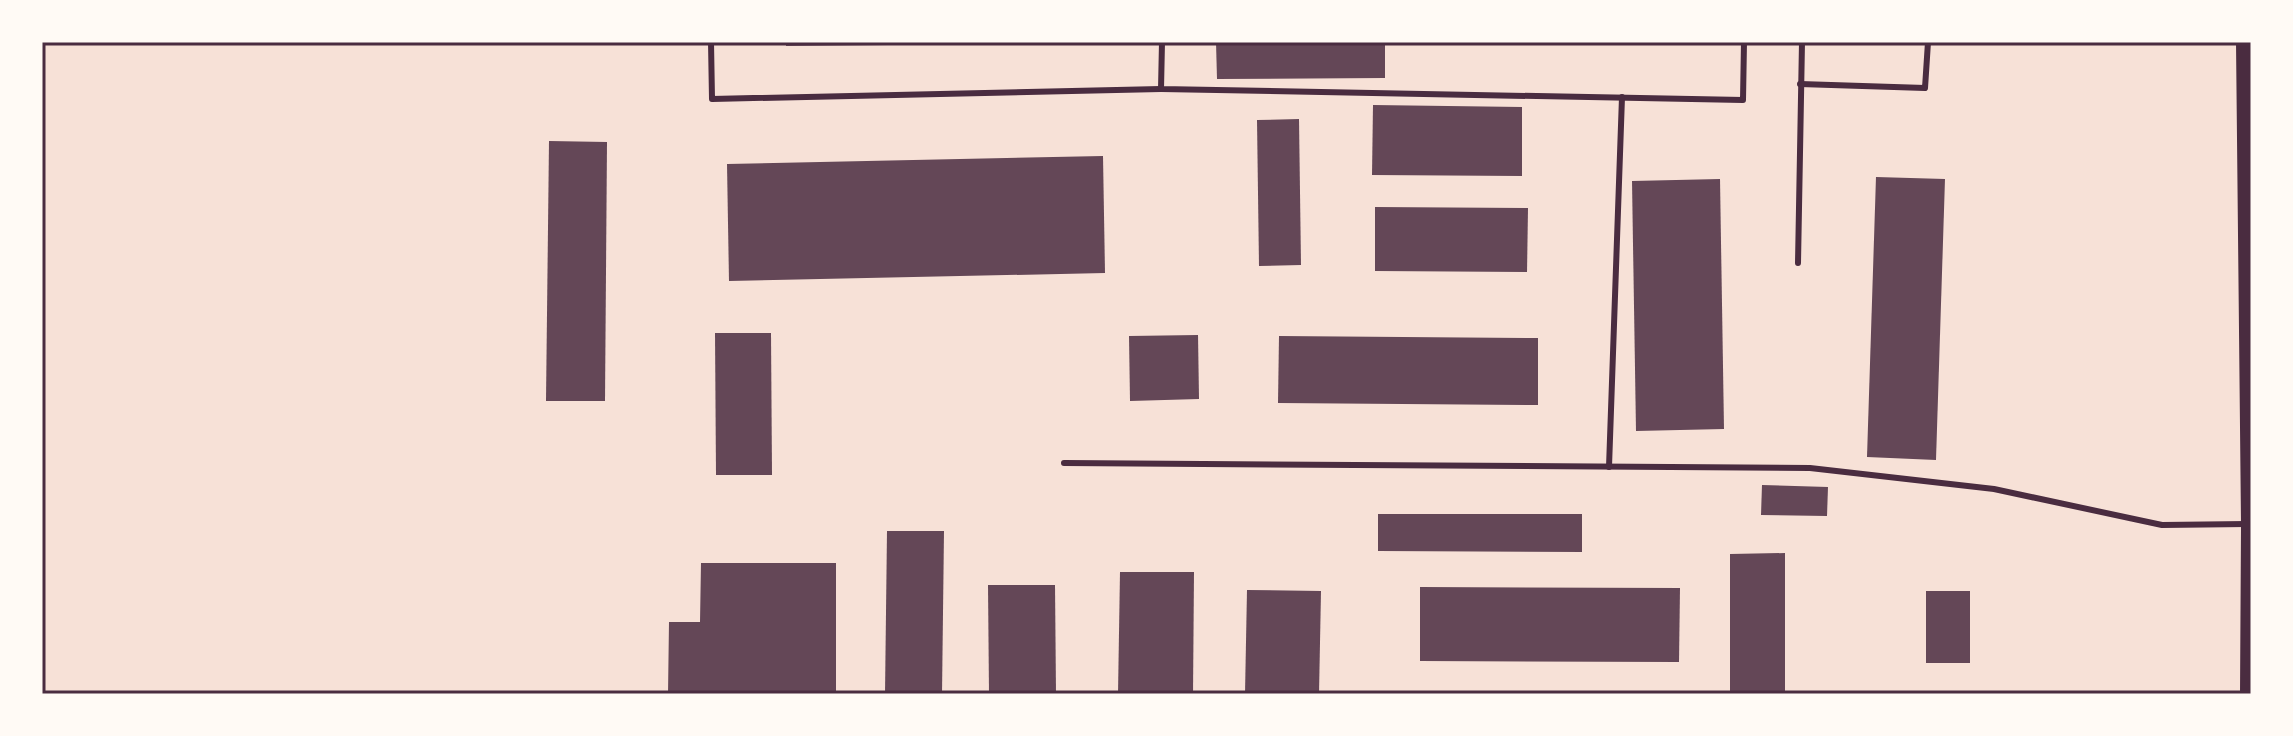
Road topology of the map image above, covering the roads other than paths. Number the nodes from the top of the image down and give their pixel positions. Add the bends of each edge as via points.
1 (711, 42) edge
2 (1162, 42) edge
3 (1744, 42) edge
4 (1802, 42) edge
5 (1928, 42) edge
6 (2246, 42) edge
7 (1800, 84) junction
8 (1161, 89) junction
9 (1622, 97) junction
10 (1798, 263) dead end
11 (1064, 463) dead end
12 (1609, 467) junction
13 (2251, 525) edge
14 (2250, 694) edge

1 - 8 lane via 712,99
2 - 8 lane
3 - 9 lane via 1743,100
4 - 7 lane
5 - 7 lane via 1925,88
6 - 13 main road
7 - 10 lane
8 - 9 lane
9 - 12 lane
11 - 12 lane
12 - 13 lane via 1810,468 1994,489 2162,525
13 - 14 main road

